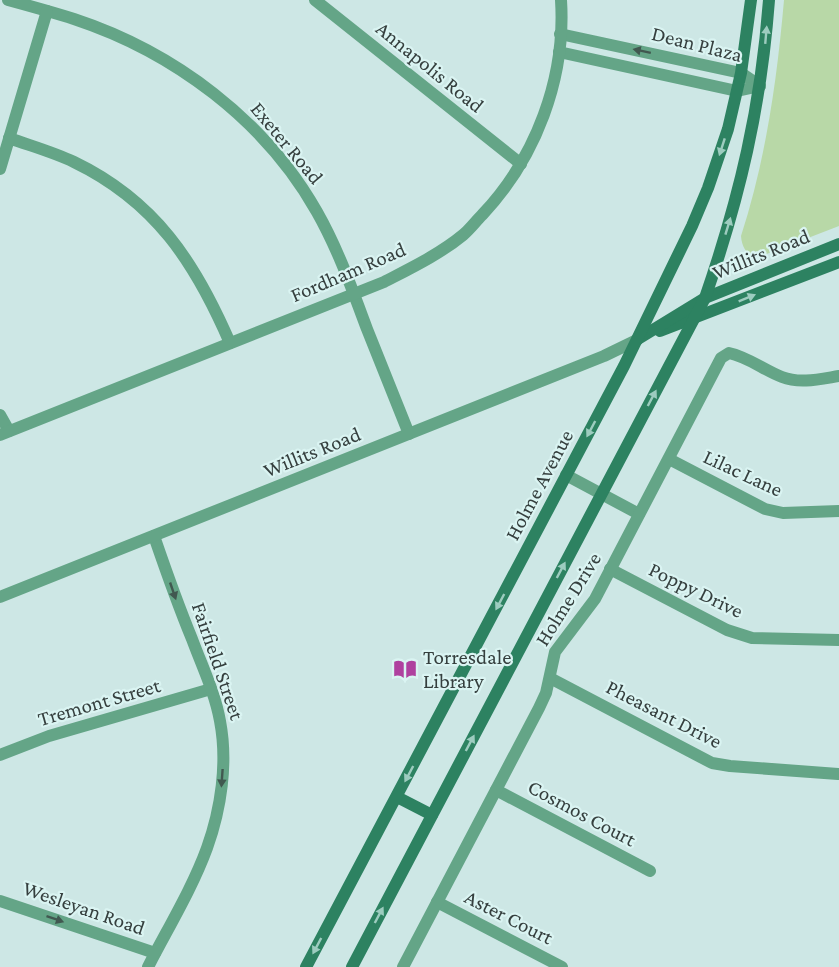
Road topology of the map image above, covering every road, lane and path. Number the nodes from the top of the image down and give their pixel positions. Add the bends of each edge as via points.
1 (8, 0) edge
2 (315, 0) edge
3 (561, 0) edge
4 (751, 0) edge
5 (769, 0) edge
6 (47, 11) junction
7 (560, 34) junction
8 (559, 52) junction
9 (741, 73) junction
10 (760, 86) junction
11 (738, 91) junction
12 (9, 138) junction
13 (521, 164) junction
14 (0, 169) edge
15 (839, 244) edge
16 (839, 262) edge
17 (354, 293) junction
18 (705, 298) junction
19 (693, 320) junction
20 (637, 340) junction
21 (230, 343) junction
22 (839, 376) edge
23 (0, 415) edge
24 (4, 433) edge
25 (409, 434) junction
26 (669, 459) junction
27 (566, 475) junction
28 (601, 494) junction
29 (839, 511) edge
30 (639, 514) junction
31 (154, 536) junction
32 (610, 570) junction
33 (0, 597) edge
34 (839, 640) edge
35 (550, 678) junction
36 (211, 689) junction
37 (0, 755) edge
38 (838, 774) edge
39 (496, 790) junction
40 (397, 797) junction
41 (432, 815) junction
42 (651, 871) dead end
43 (0, 901) edge
44 (437, 902) junction
45 (155, 953) junction
46 (148, 967) edge
47 (306, 967) edge
48 (352, 967) edge
49 (403, 967) edge
50 (562, 967) edge

1 - 6 street, Exeter Road
2 - 13 street, Annapolis Road
3 - 7 street, Fordham Road
4 - 9 main road, Holme Avenue
10 -> 5 main road
6 - 12 street
6 - 17 street, Exeter Road via 118,36 158,56 213,92 242,118 291,172 310,201
7 - 8 street, Fordham Road
9 -> 7 street, Dean Plaza
8 - 11 street, Dean Plaza
8 - 13 street, Fordham Road via 552,92
9 - 10 street, Dean Plaza
9 - 11 main road, Holme Avenue
10 - 11 street, Dean Plaza
18 -> 10 main road via 741,181
11 -> 20 main road, Holme Avenue via 708,188
12 - 14 street
12 - 21 street via 75,163 109,182 151,216 194,269
13 - 17 street, Fordham Road via 464,235 384,282
15 - 18 main road, Willits Road
19 -> 16 main road, Willits Road
17 - 21 street, Fordham Road
17 - 25 street, Exeter Road
18 - 19 main road
18 - 20 main road, Willits Road
19 - 20 main road, Willits Road
28 -> 19 main road
20 - 25 street, Willits Road
20 -> 27 main road, Holme Avenue
21 - 24 street, Fordham Road
22 - 26 street, Holme Drive via 793,380 729,353 721,358
23 - 24 street
25 - 31 street, Willits Road
26 - 29 street, Lilac Lane via 765,508 783,513
26 - 30 street, Holme Drive
27 - 28 street
27 -> 40 main road, Holme Avenue
28 - 30 street
41 -> 28 main road
30 - 32 street, Holme Drive
31 - 33 street, Willits Road
31 -> 36 street, Fairfield Street
32 - 34 street, Poppy Drive via 727,630 752,638
32 - 35 street, Holme Drive via 595,599 555,652
35 - 38 street, Pheasant Drive via 712,763
35 - 39 street, Holme Drive via 539,708
36 - 37 street, Tremont Street via 49,736
36 -> 45 street, Fairfield Street via 223,749 218,807 195,877
39 - 42 street, Cosmos Court
39 - 44 street, Holme Drive
40 - 41 main road
40 -> 47 main road, Holme Avenue
48 -> 41 main road
43 -> 45 street, Wesleyan Road
44 - 49 street, Holme Drive
44 - 50 street, Aster Court
45 - 46 street, Fairfield Street

